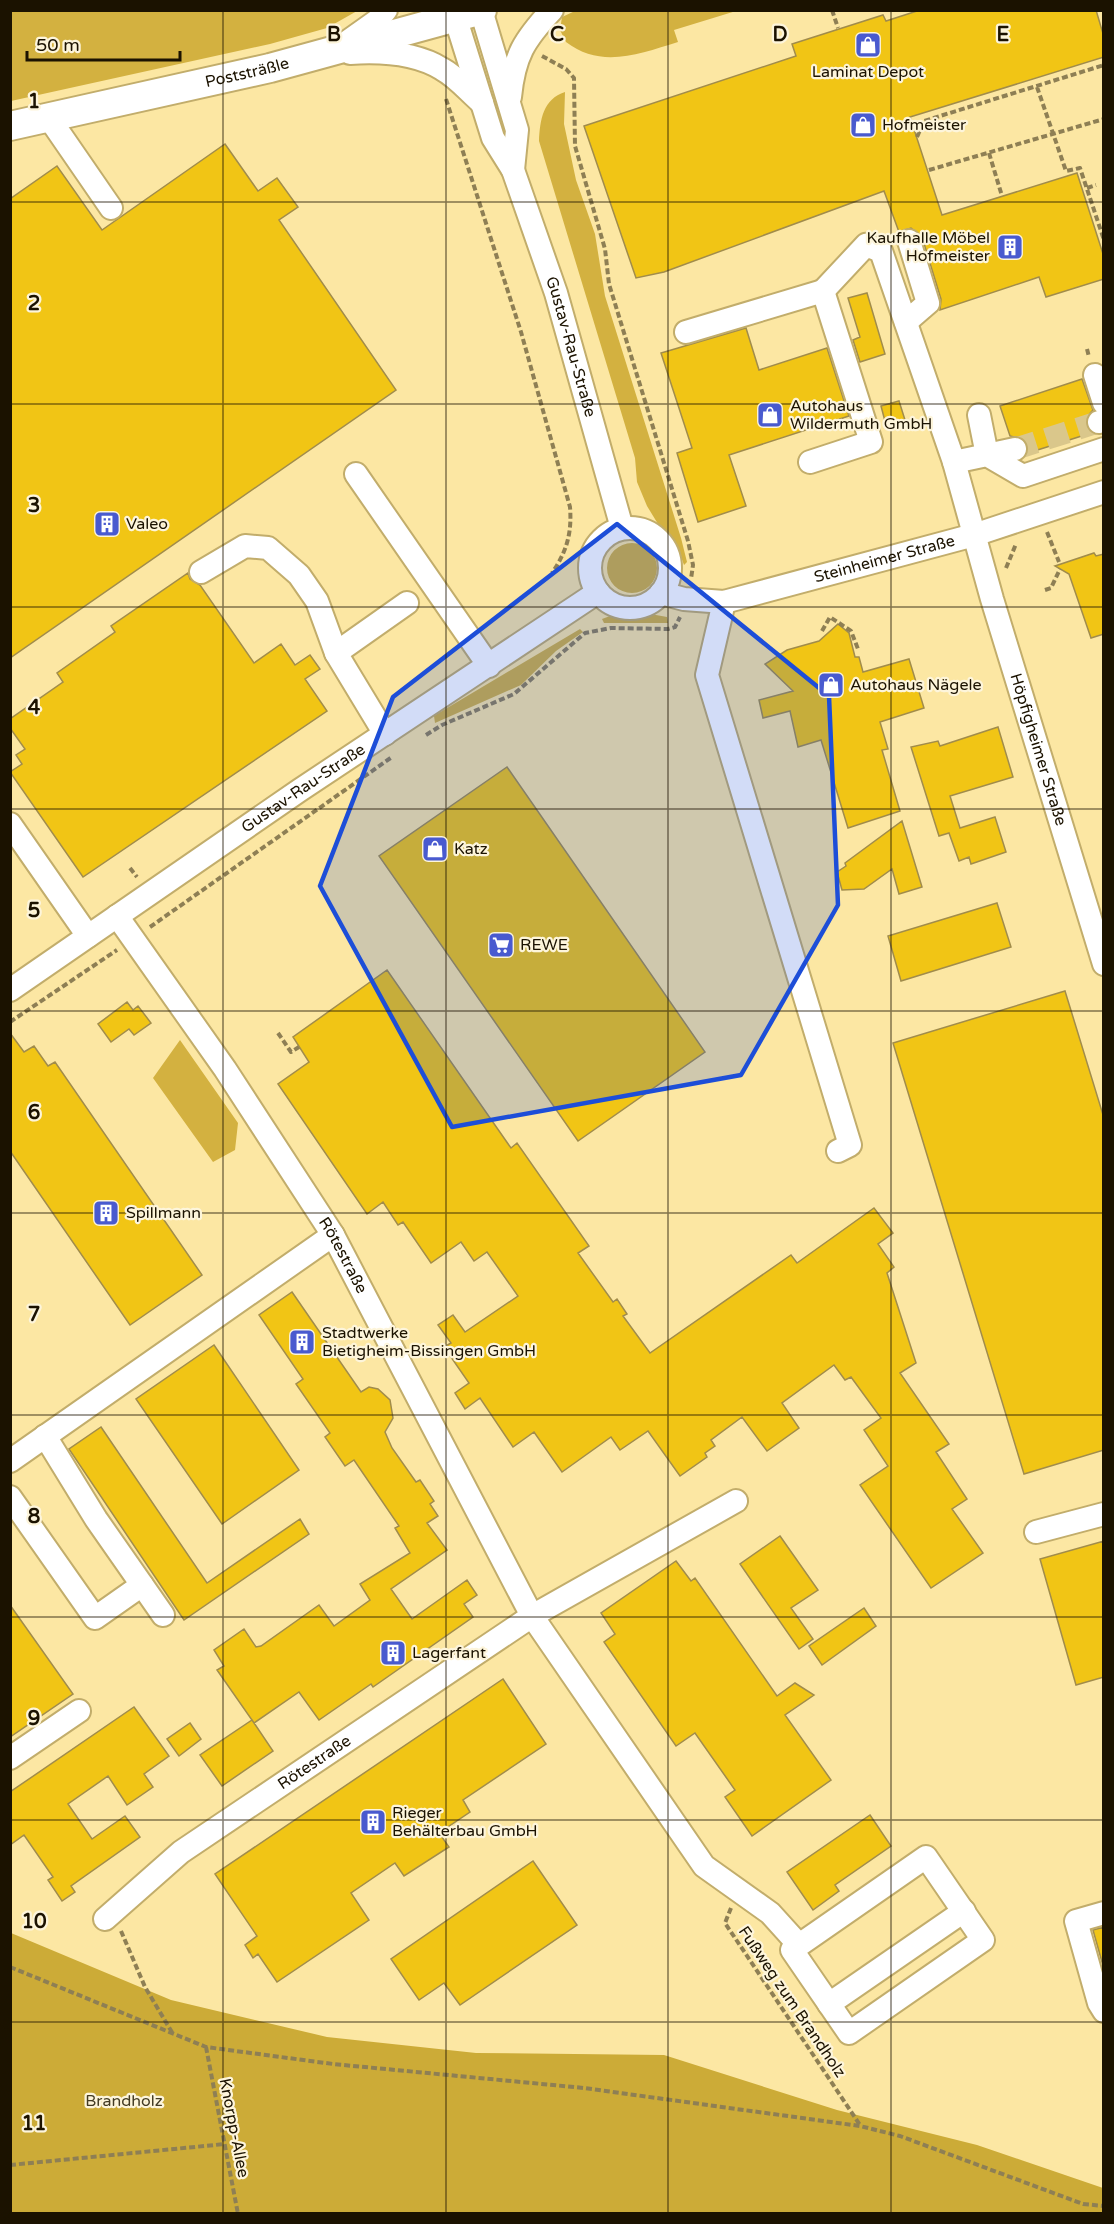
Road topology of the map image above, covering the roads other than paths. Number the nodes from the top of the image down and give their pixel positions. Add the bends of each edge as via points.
1 (386, 10) edge
2 (552, 10) edge
3 (471, 12) edge
4 (328, 54) junction
5 (509, 104) junction
6 (484, 105) junction
7 (49, 118) junction
8 (10, 126) edge
9 (513, 170) junction
10 (111, 208) dead end
11 (909, 241) dead end
12 (823, 291) junction
13 (906, 322) junction
14 (686, 332) dead end
15 (1095, 375) dead end
16 (979, 415) dead end
17 (1102, 415) edge
18 (1015, 449) tunnel mouth
19 (1104, 449) edge
20 (987, 455) junction
21 (810, 462) dead end
22 (954, 462) junction
23 (356, 474) dead end
24 (1104, 492) edge
25 (622, 528) junction
26 (974, 535) junction
27 (201, 572) dead end
28 (598, 592) junction
29 (662, 593) junction
30 (724, 602) junction
31 (407, 603) dead end
32 (336, 653) junction
33 (489, 666) junction
34 (385, 734) junction
35 (10, 824) edge
36 (117, 916) junction
37 (88, 936) junction
38 (1104, 964) edge
39 (10, 990) edge
40 (838, 1151) dead end
41 (333, 1235) junction
42 (45, 1436) junction
43 (10, 1461) edge
44 (10, 1497) edge
45 (736, 1501) dead end
46 (1104, 1514) edge
47 (1036, 1532) dead end
48 (142, 1585) junction
49 (163, 1615) dead end
50 (532, 1616) junction
51 (79, 1712) dead end
52 (10, 1758) edge
53 (964, 1911) junction
54 (1104, 1913) edge
55 (108, 1915) road end
56 (799, 1945) junction
57 (829, 2004) junction
58 (1104, 2011) edge

1 - 4 street via 369,27
2 - 5 street via 522,47 513,68
3 - 4 main road, Poststräßle
3 - 5 street, Gustav-Rau-Straße
3 - 6 street, Gustav-Rau-Straße
4 - 6 street via 407,56 439,67
4 - 7 main road, Poststräßle
5 - 9 street, Gustav-Rau-Straße via 517,130
6 - 9 street, Gustav-Rau-Straße via 493,138
7 - 8 main road, Poststräßle
7 - 10 street
9 - 25 street, Gustav-Rau-Straße via 556,293
11 - 13 street via 928,303
12 - 13 street, Höpfigheimer Straße via 866,245 880,251
12 - 14 street
12 - 21 street via 871,442
13 - 22 street, Höpfigheimer Straße
15 - 17 street
16 - 20 street
18 - 20 street
19 - 20 street via 1023,476
20 - 22 street
22 - 26 street, Höpfigheimer Straße
23 - 33 street
24 - 26 street, Steinheimer Straße
25 - 28 street via 604,537 592,553 589,567
25 - 29 street via 636,528 660,541 670,567
26 - 30 street, Steinheimer Straße
26 - 38 street, Höpfigheimer Straße
27 - 32 street via 245,546 268,548 299,575 317,601
28 - 29 street via 617,606 629,608 647,604
28 - 33 street, Gustav-Rau-Straße
29 - 30 street, Steinheimer Straße
30 - 40 street via 707,675 850,1145
31 - 32 street
32 - 34 street
33 - 34 street, Gustav-Rau-Straße
34 - 36 street, Gustav-Rau-Straße
35 - 37 street
36 - 37 street, Gustav-Rau-Straße
36 - 41 street, Rötestraße via 225,1069
37 - 39 street, Gustav-Rau-Straße
41 - 42 street
41 - 50 street, Rötestraße
42 - 43 street
42 - 48 street via 96,1520
44 - 48 street via 95,1618
45 - 50 street, Rötestraße
46 - 47 street
48 - 49 street
50 - 55 street, Rötestraße via 181,1852
50 - 56 street, Rötestraße via 704,1866 740,1888
51 - 52 street
53 - 56 street via 926,1857
53 - 57 street
53 - 57 street via 983,1940 897,2000 849,2033
54 - 58 street via 1076,1921
56 - 57 street via 792,1950

